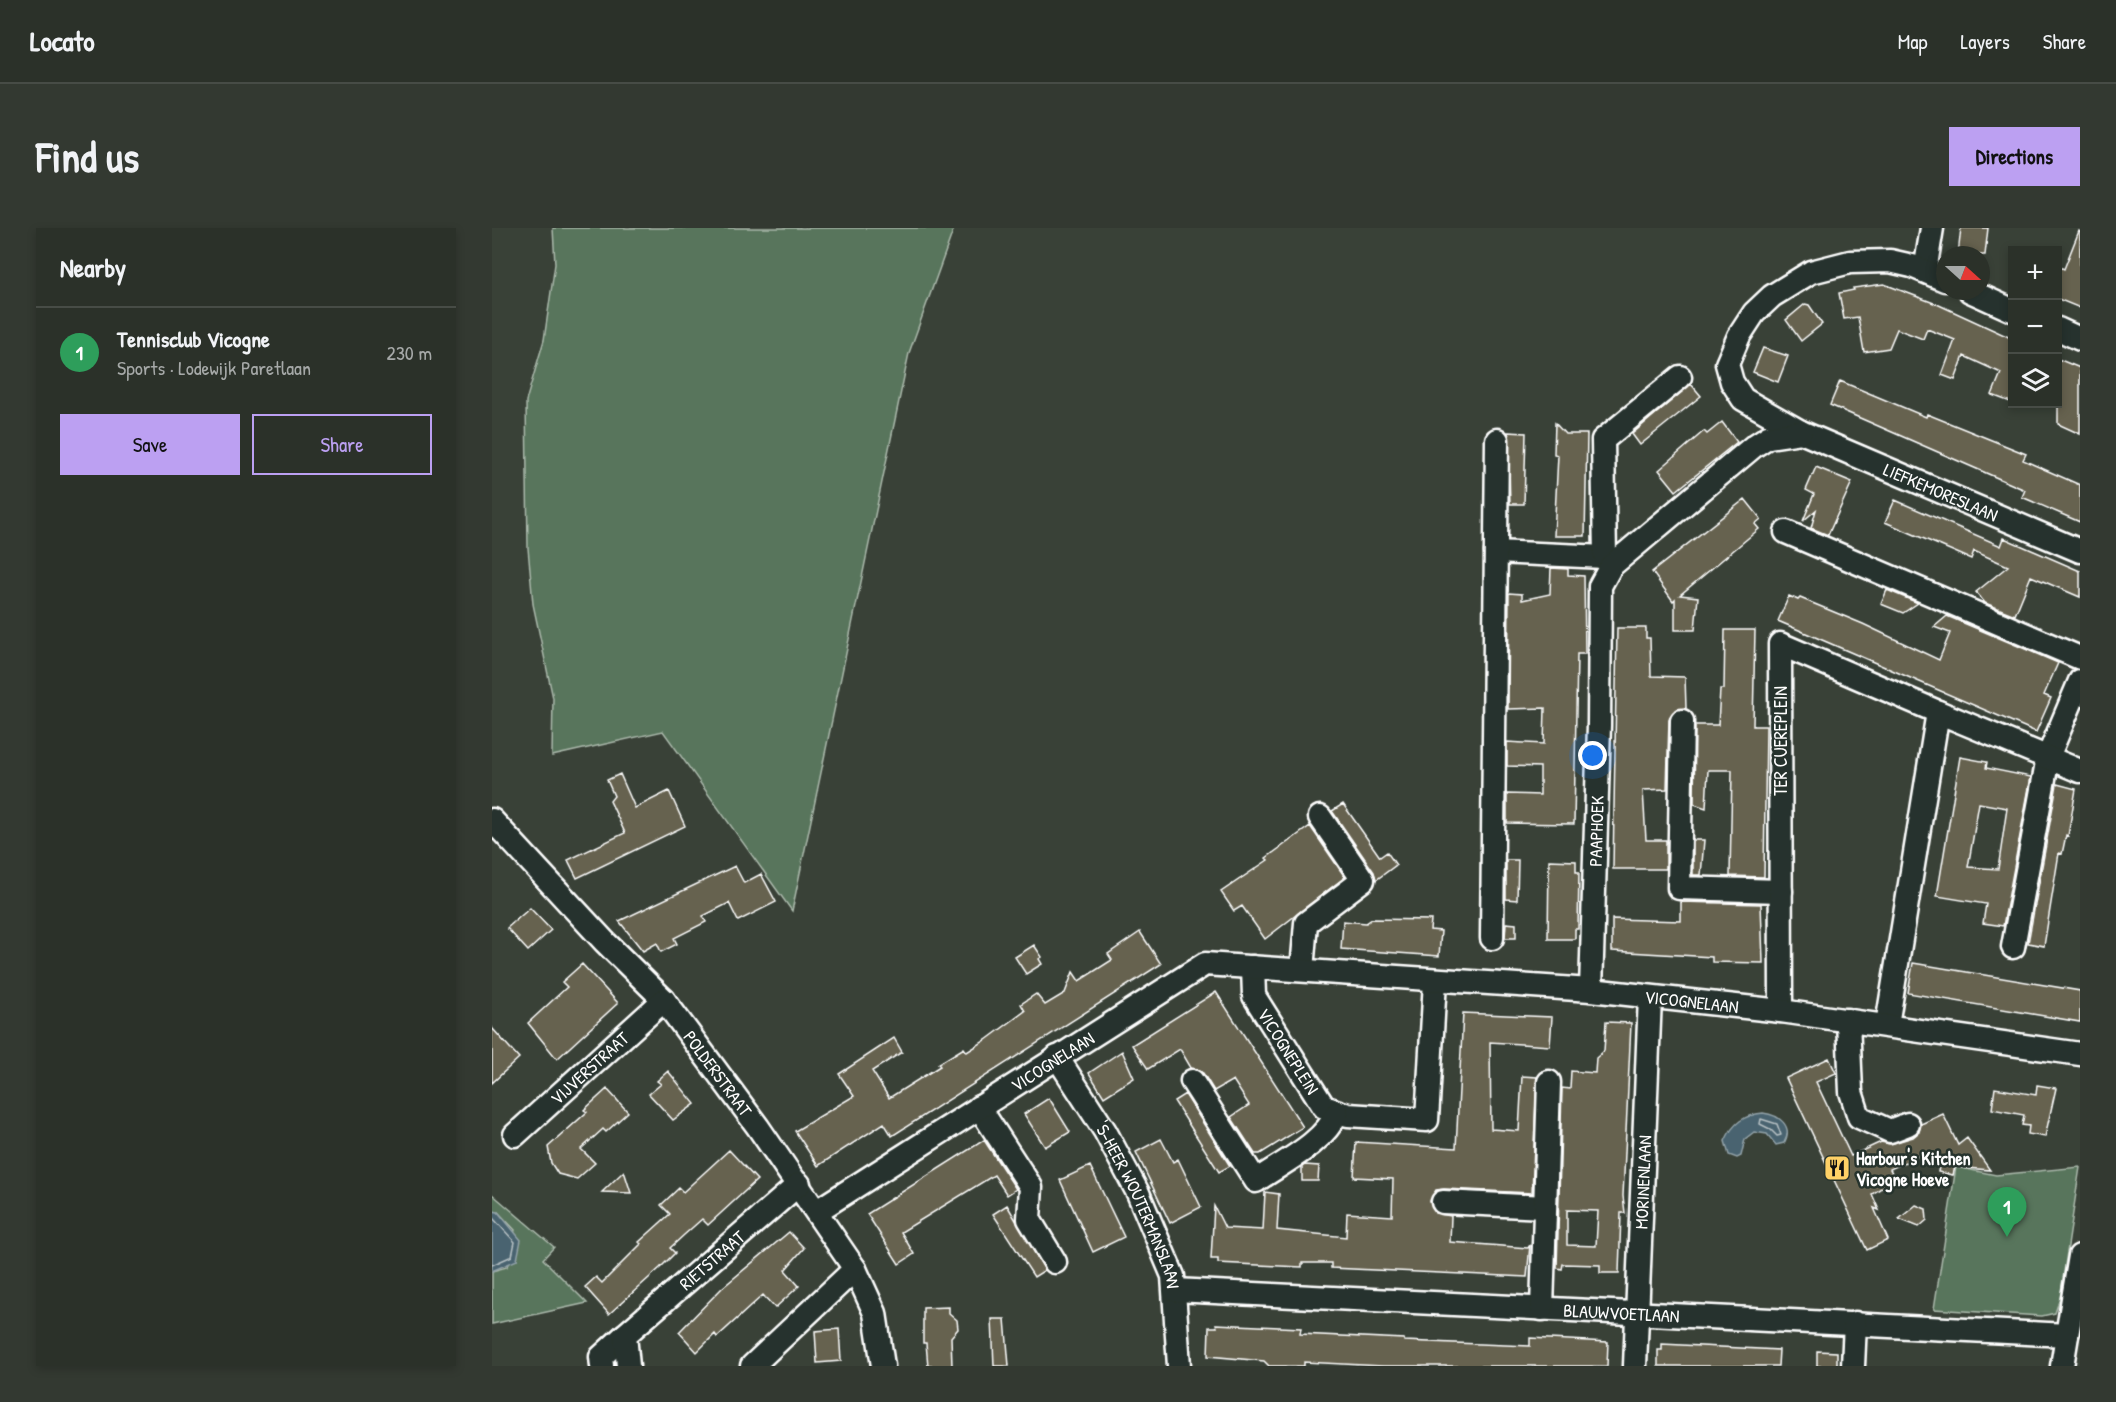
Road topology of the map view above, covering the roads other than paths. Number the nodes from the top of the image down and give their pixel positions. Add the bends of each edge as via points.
1 (1932, 228) edge
2 (1935, 276) edge
3 (1990, 300) edge
4 (2008, 308) edge
5 (2062, 331) edge
6 (2080, 339) edge
7 (1680, 377) dead end
8 (1801, 432) junction
9 (1497, 440) dead end
10 (1786, 532) dead end
11 (2080, 550) edge
12 (1496, 552) junction
13 (1608, 562) junction
14 (2080, 658) edge
15 (2080, 681) edge
16 (1938, 712) junction
17 (1682, 722) dead end
18 (2048, 757) junction
19 (2080, 771) edge
20 (1320, 817) dead end
21 (492, 820) edge
22 (1781, 891) junction
23 (1492, 938) dead end
24 (2013, 946) dead end
25 (1253, 967) junction
26 (1302, 970) junction
27 (1435, 981) junction
28 (1591, 990) junction
29 (1650, 997) junction
30 (664, 1000) junction
31 (1781, 1011) junction
32 (1848, 1020) junction
33 (1887, 1025) junction
34 (2080, 1054) edge
35 (1057, 1057) junction
36 (1192, 1080) dead end
37 (1549, 1082) dead end
38 (979, 1107) junction
39 (1337, 1113) junction
40 (1908, 1124) dead end
41 (515, 1135) dead end
42 (799, 1184) junction
43 (1443, 1202) dead end
44 (1545, 1207) junction
45 (818, 1211) junction
46 (2080, 1256) edge
47 (1055, 1262) dead end
48 (855, 1269) junction
49 (1175, 1290) junction
50 (1542, 1309) junction
51 (1638, 1312) junction
52 (1855, 1323) junction
53 (625, 1335) junction
54 (2067, 1335) junction
55 (602, 1366) edge
56 (628, 1366) edge
57 (752, 1366) edge
58 (883, 1366) edge
59 (1179, 1366) edge
60 (1635, 1366) edge
61 (1853, 1366) edge
62 (2062, 1366) edge

1 - 2 street
2 - 8 street, LIEFKEMORESLAAN via 1890,261 1830,266 1792,282 1754,313 1727,364 1732,382 1743,399
3 - 4 street
5 - 6 street
7 - 13 street, PAAPHOEK via 1603,440
8 - 11 street, LIEFKEMORESLAAN
8 - 13 street, PAAPHOEK via 1785,432 1761,441
9 - 12 street
10 - 14 street
12 - 13 street
12 - 23 street
13 - 28 street, PAAPHOEK via 1600,586
15 - 18 street
16 - 18 street, TER CUEREPLEIN
16 - 22 street, TER CUEREPLEIN via 1780,644
16 - 33 street
17 - 22 street via 1679,888
18 - 19 street, TER CUEREPLEIN
18 - 24 street
20 - 26 street via 1363,880 1306,923
21 - 30 street, POLDERSTRAAT
22 - 31 street, TER CUEREPLEIN
25 - 26 street, VICOGNELAAN
25 - 35 street, VICOGNELAAN via 1205,963
25 - 39 street, VICOGNEPLEIN via 1254,996 1324,1107
26 - 27 street, VICOGNELAAN
27 - 28 street, VICOGNELAAN
27 - 39 street via 1427,1120
28 - 29 street, VICOGNELAAN
29 - 31 street, VICOGNELAAN
29 - 51 street, MORINENLAAN
30 - 41 street, VIJVERSTRAAT
30 - 42 street, POLDERSTRAAT
31 - 32 street, VICOGNELAAN
32 - 33 street, VICOGNELAAN
32 - 40 street via 1851,1092 1859,1117 1890,1131
33 - 34 street, VICOGNELAAN
35 - 38 street, VICOGNELAAN
35 - 49 street, 'S-HEER WOUTERMANSLAAN via 1105,1131 1138,1193 1173,1276
36 - 39 street via 1256,1181 1322,1136
37 - 44 street
38 - 45 street, VICOGNELAAN
38 - 47 street via 1031,1187 1029,1219
42 - 45 street, POLDERSTRAAT
42 - 53 street, RIETSTRAAT
43 - 44 street
44 - 50 street
45 - 48 street, POLDERSTRAAT
46 - 54 street
48 - 57 street
48 - 58 street, POLDERSTRAAT via 875,1313
49 - 50 street, BLAUWVOETLAAN
49 - 59 street, 'S-HEER WOUTERMANSLAAN
50 - 51 street, BLAUWVOETLAAN
51 - 52 street, BLAUWVOETLAAN
51 - 60 street, MORINENLAAN
52 - 54 street, BLAUWVOETLAAN
52 - 61 street
53 - 55 street, RIETSTRAAT via 601,1357
53 - 56 street
54 - 62 street

